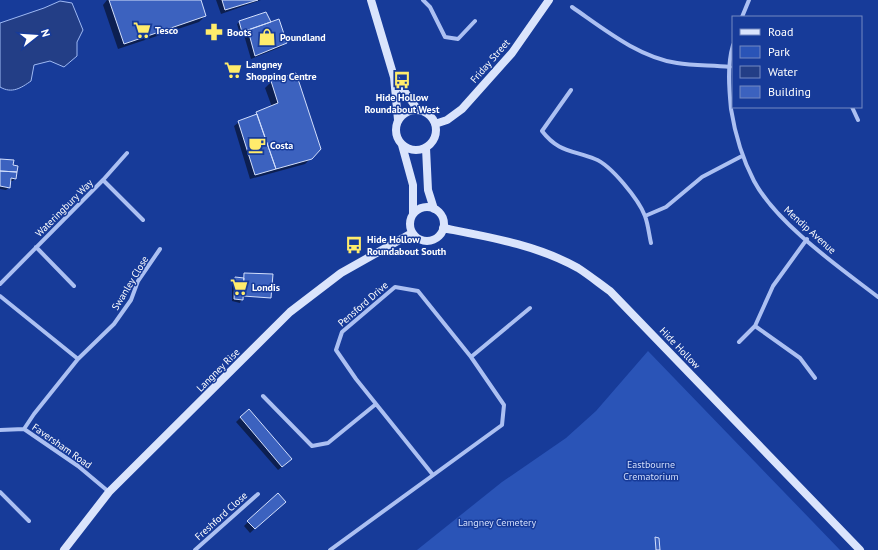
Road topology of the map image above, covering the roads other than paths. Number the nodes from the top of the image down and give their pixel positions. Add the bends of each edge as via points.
1 (371, 0) edge
2 (423, 0) edge
3 (549, 0) edge
4 (749, 0) edge
5 (572, 7) dead end
6 (742, 16) edge
7 (474, 22) dead end
8 (732, 52) edge
9 (730, 66) junction
10 (394, 77) junction
11 (571, 90) dead end
12 (852, 108) edge
13 (418, 110) junction
14 (398, 120) junction
15 (858, 120) dead end
16 (435, 124) junction
17 (402, 146) junction
18 (426, 148) junction
19 (127, 153) dead end
20 (742, 156) junction
21 (103, 180) junction
22 (434, 209) junction
23 (413, 214) junction
24 (646, 216) junction
25 (143, 220) dead end
26 (444, 228) junction
27 (412, 233) junction
28 (807, 239) junction
29 (651, 243) dead end
30 (36, 247) junction
31 (160, 249) dead end
32 (0, 284) edge
33 (74, 286) dead end
34 (0, 296) edge
35 (878, 297) edge
36 (530, 308) dead end
37 (755, 326) junction
38 (739, 342) dead end
39 (471, 357) junction
40 (78, 359) junction
41 (815, 378) dead end
42 (263, 396) dead end
43 (376, 404) junction
44 (24, 429) junction
45 (0, 430) edge
46 (432, 475) junction
47 (0, 492) edge
48 (109, 492) junction
49 (258, 494) dead end
50 (29, 521) dead end
51 (64, 550) edge
52 (195, 550) edge
53 (330, 550) edge
54 (860, 550) edge

1 - 10 main road
2 - 7 street via 430,7 445,37 458,39
3 - 16 main road, Friday Street via 512,53 462,109 447,120
4 - 6 street
5 - 9 street via 642,52 677,63
8 - 9 street, Mendip Avenue
9 - 20 street, Mendip Avenue via 732,118
10 - 13 main road
10 - 14 main road
11 - 24 street via 542,131 556,146 596,159 607,167 619,177
12 - 15 street
13 - 14 main road via 406,112
13 - 16 main road via 429,114
14 - 17 main road via 395,133
16 - 18 main road via 436,135
17 - 18 main road via 413,151
17 - 23 main road via 413,185
18 - 22 main road via 428,190
19 - 21 street, Wateringbury Way
20 - 24 street via 702,177 666,207
20 - 28 street, Mendip Avenue via 755,182 772,204 783,218
21 - 25 street, Wateringbury Way
21 - 30 street, Wateringbury Way
22 - 23 main road via 422,208
22 - 26 main road via 442,216
23 - 27 main road via 410,223
24 - 29 street
26 - 27 main road via 437,238 426,241
26 - 54 main road, Hide Hollow via 507,241 544,253 578,268 610,291
27 - 48 main road, Langney Rise via 341,273 290,312
28 - 35 street, Mendip Avenue
28 - 37 street via 773,286
30 - 32 street, Wateringbury Way
30 - 33 street, Wateringbury Way
31 - 40 street, Swanley Close via 138,281 131,300 114,324
34 - 40 street
36 - 39 street
37 - 38 street
37 - 41 street via 800,358
39 - 43 street, Pensford Drive via 418,291 395,287 342,332 336,350
39 - 46 street, Pensford Drive via 504,405 502,425
40 - 44 street, Swanley Close
42 - 43 street via 312,446 328,443
43 - 46 street, Pensford Drive
44 - 45 street, Faversham Road
44 - 48 street, Faversham Road via 78,466
46 - 53 street, Pensford Drive
47 - 50 street
48 - 51 main road, Langney Rise
49 - 52 street, Freshford Close

